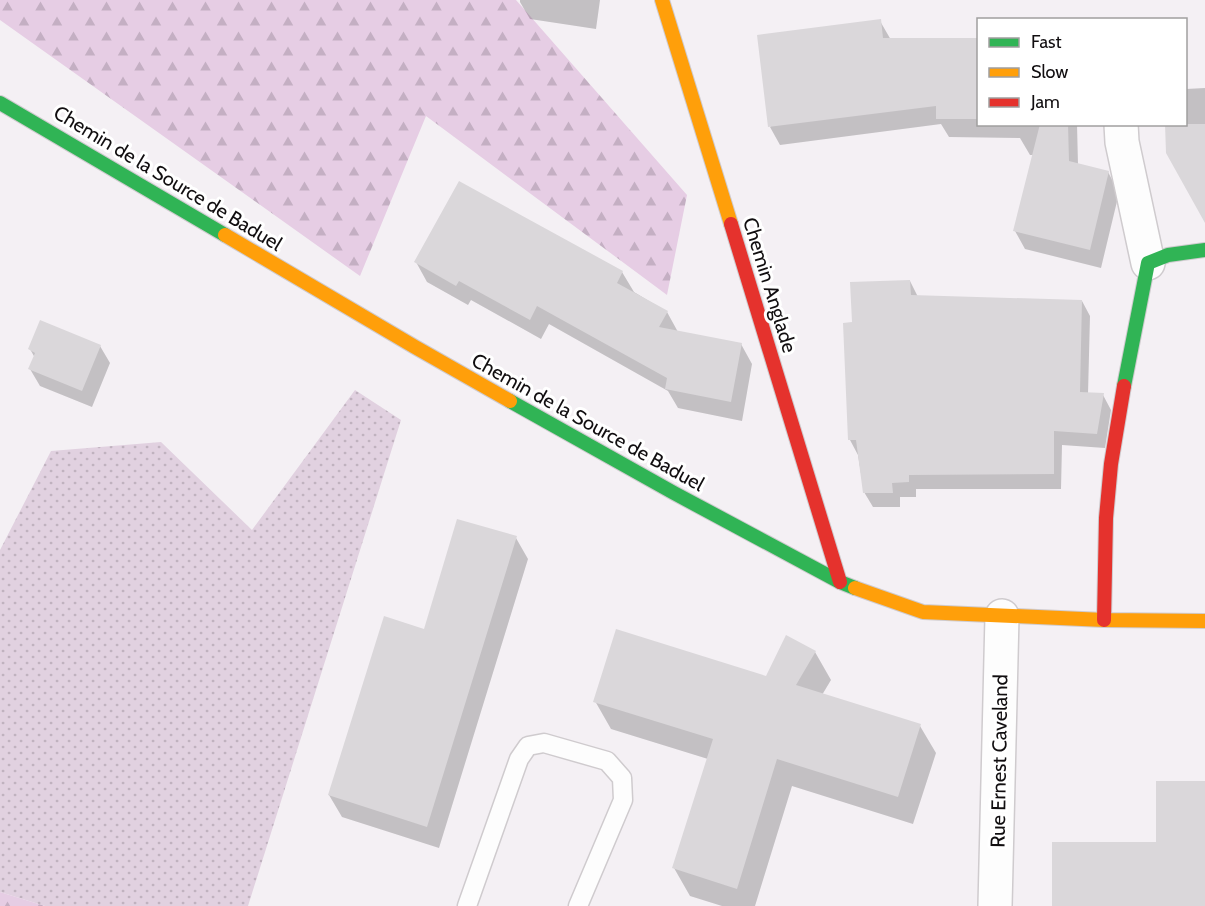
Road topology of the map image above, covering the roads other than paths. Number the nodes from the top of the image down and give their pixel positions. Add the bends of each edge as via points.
1 (662, 0) edge
2 (0, 103) edge
3 (1121, 126) edge
4 (1205, 250) edge
5 (1148, 263) junction
6 (840, 582) junction
7 (1002, 616) junction
8 (1104, 620) junction
9 (1205, 621) edge
10 (467, 906) edge
11 (578, 906) edge
12 (995, 906) edge

1 - 6 street, Chemin Anglade
2 - 6 street, Chemin de la Source de Baduel via 415,347
3 - 5 street
4 - 5 street via 1168,255
5 - 8 street via 1111,464
6 - 7 street, Chemin de la Source de Baduel via 923,612
7 - 8 street, Chemin de la Source de Baduel
7 - 12 street, Rue Ernest Caveland
8 - 9 street, Chemin de la Source de Baduel
10 - 11 lane via 519,759 528,746 544,743 607,761 622,778 623,800

